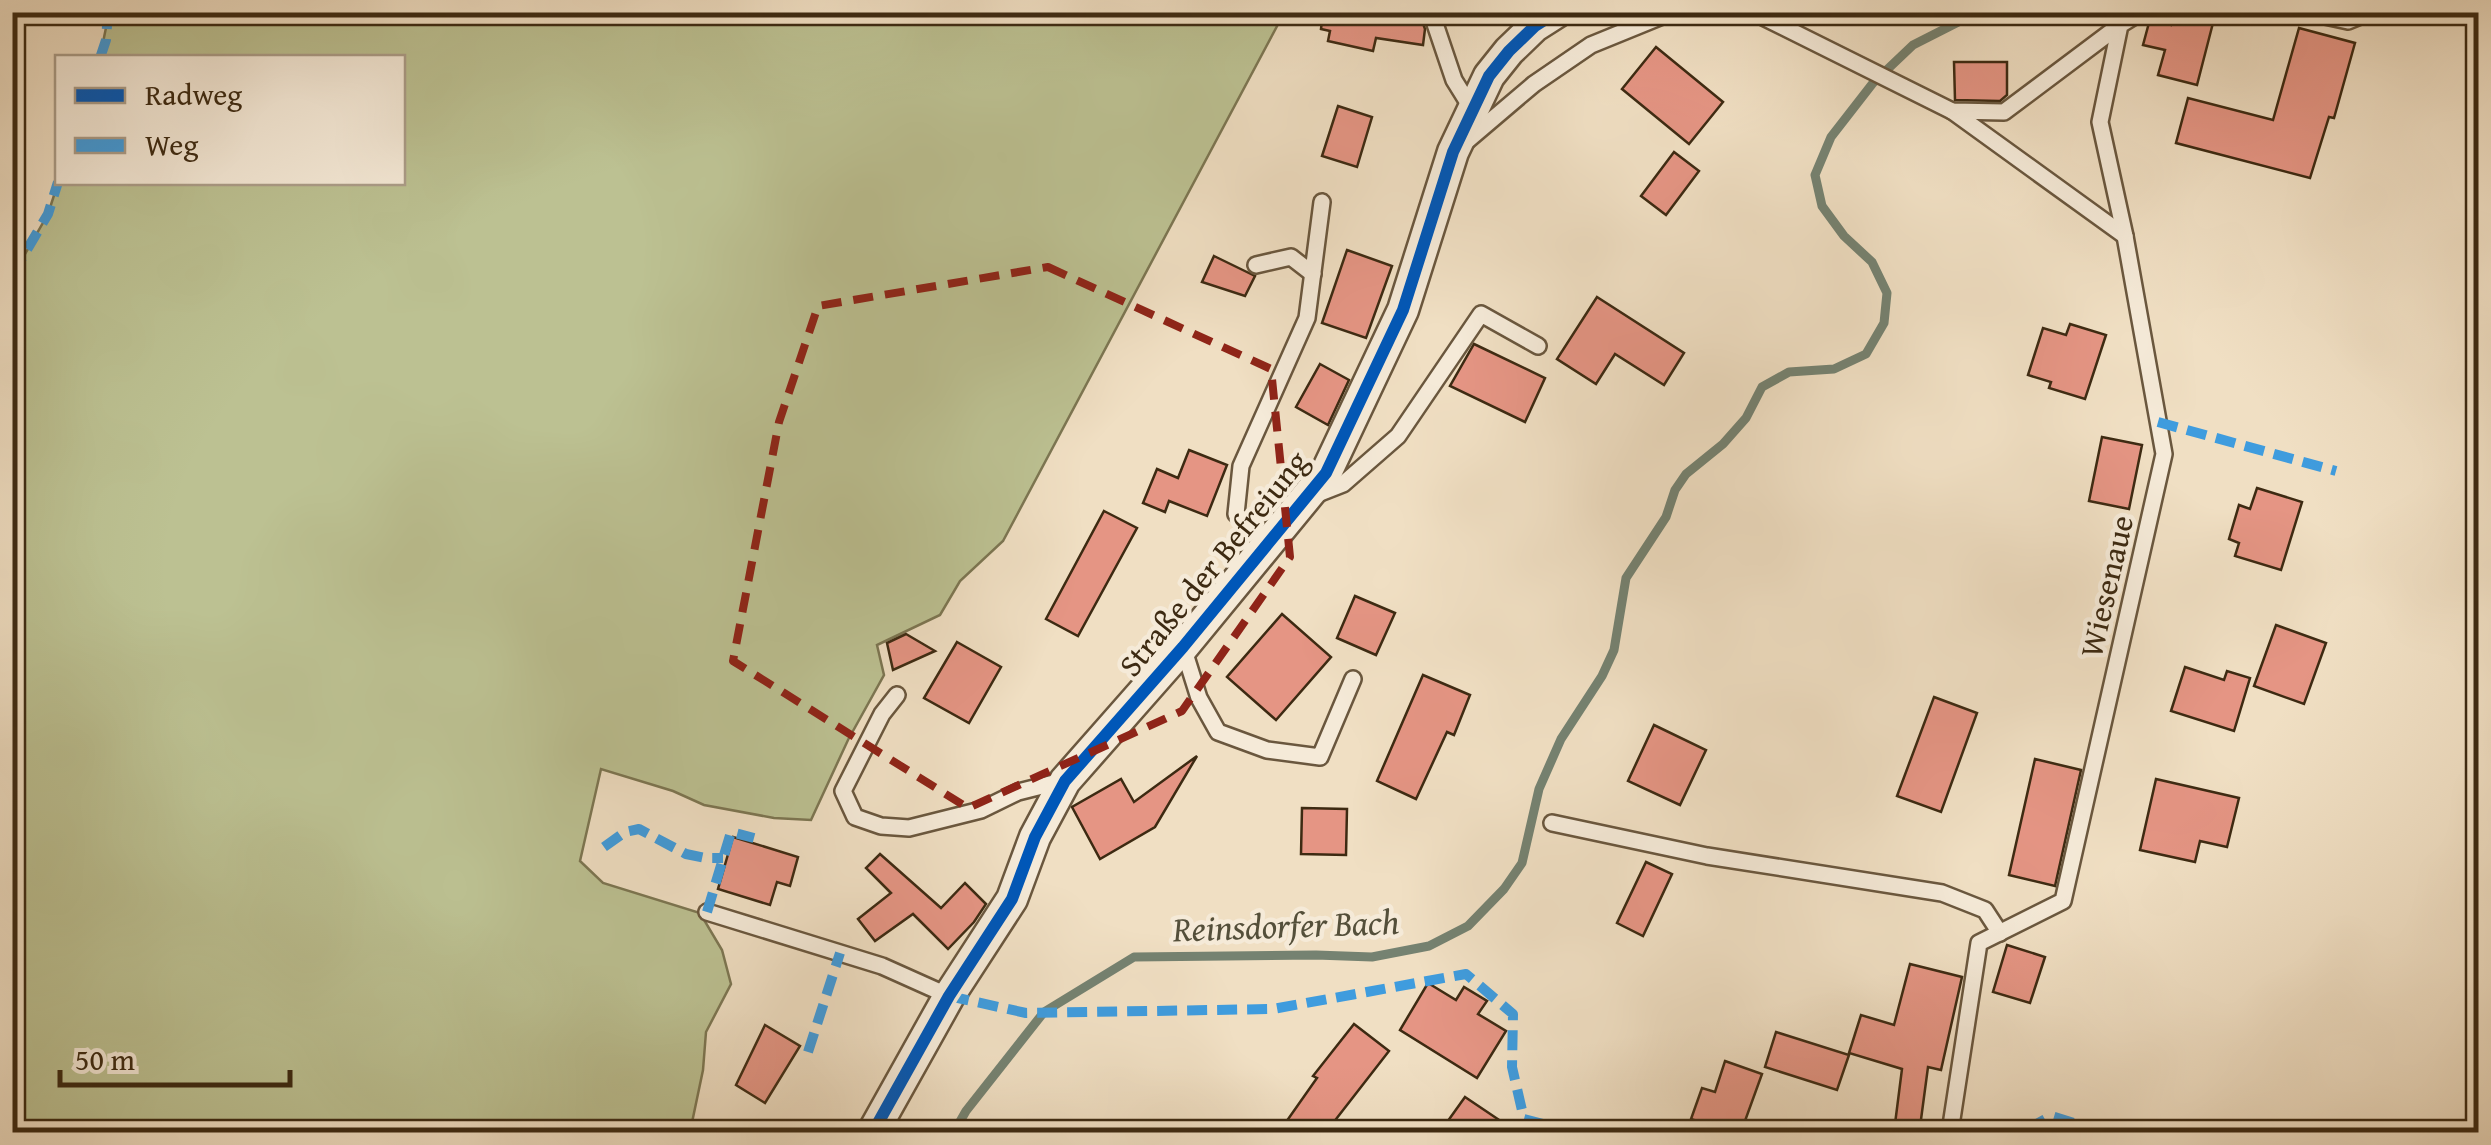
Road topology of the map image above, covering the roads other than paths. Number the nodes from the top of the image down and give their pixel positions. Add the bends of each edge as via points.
1 (1431, 12) edge
2 (1556, 12) edge
3 (1672, 12) edge
4 (1753, 12) edge
5 (2141, 12) edge
6 (2306, 12) edge
7 (2370, 12) edge
8 (2120, 25) junction
9 (1473, 110) junction
10 (1952, 111) junction
11 (1454, 152) junction
12 (1322, 202) dead end
13 (2125, 236) junction
14 (1256, 265) dead end
15 (1313, 274) junction
16 (1538, 346) dead end
17 (1304, 499) junction
18 (1270, 543) junction
19 (1183, 647) junction
20 (1353, 679) dead end
21 (898, 695) dead end
22 (1064, 781) junction
23 (1552, 823) dead end
24 (707, 912) dead end
25 (2000, 932) junction
26 (949, 996) junction
27 (873, 1132) edge
28 (1950, 1132) edge

1 - 9 lane via 1454,80
2 - 9 street, Straße der Befreiung via 1509,51
3 - 11 lane via 1591,45
4 - 10 lane
5 - 8 lane
6 - 7 lane via 2348,21
8 - 10 lane via 2004,112
8 - 13 lane, Wiesenaue via 2100,122
9 - 11 street, Straße der Befreiung
10 - 13 lane
11 - 17 street, Straße der Befreiung via 1402,310 1326,473
12 - 15 lane, Straße der Befreiung
13 - 25 lane, Wiesenaue via 2164,454 2063,901
14 - 15 lane via 1292,257
15 - 18 lane, Straße der Befreiung via 1307,318 1241,466 1236,514
16 - 17 lane via 1480,314 1398,436 1343,484
17 - 18 street, Straße der Befreiung
18 - 19 street, Straße der Befreiung
19 - 20 lane via 1218,732 1267,750 1320,757
19 - 22 street, Straße der Befreiung
21 - 22 lane via 843,791 855,817 909,828
22 - 26 street, Straße der Befreiung via 1012,899
23 - 25 lane via 1707,856 1942,893 1985,910
24 - 26 lane via 882,966
25 - 28 lane, Wiesenaue via 1979,943
26 - 27 street, Straße der Befreiung

